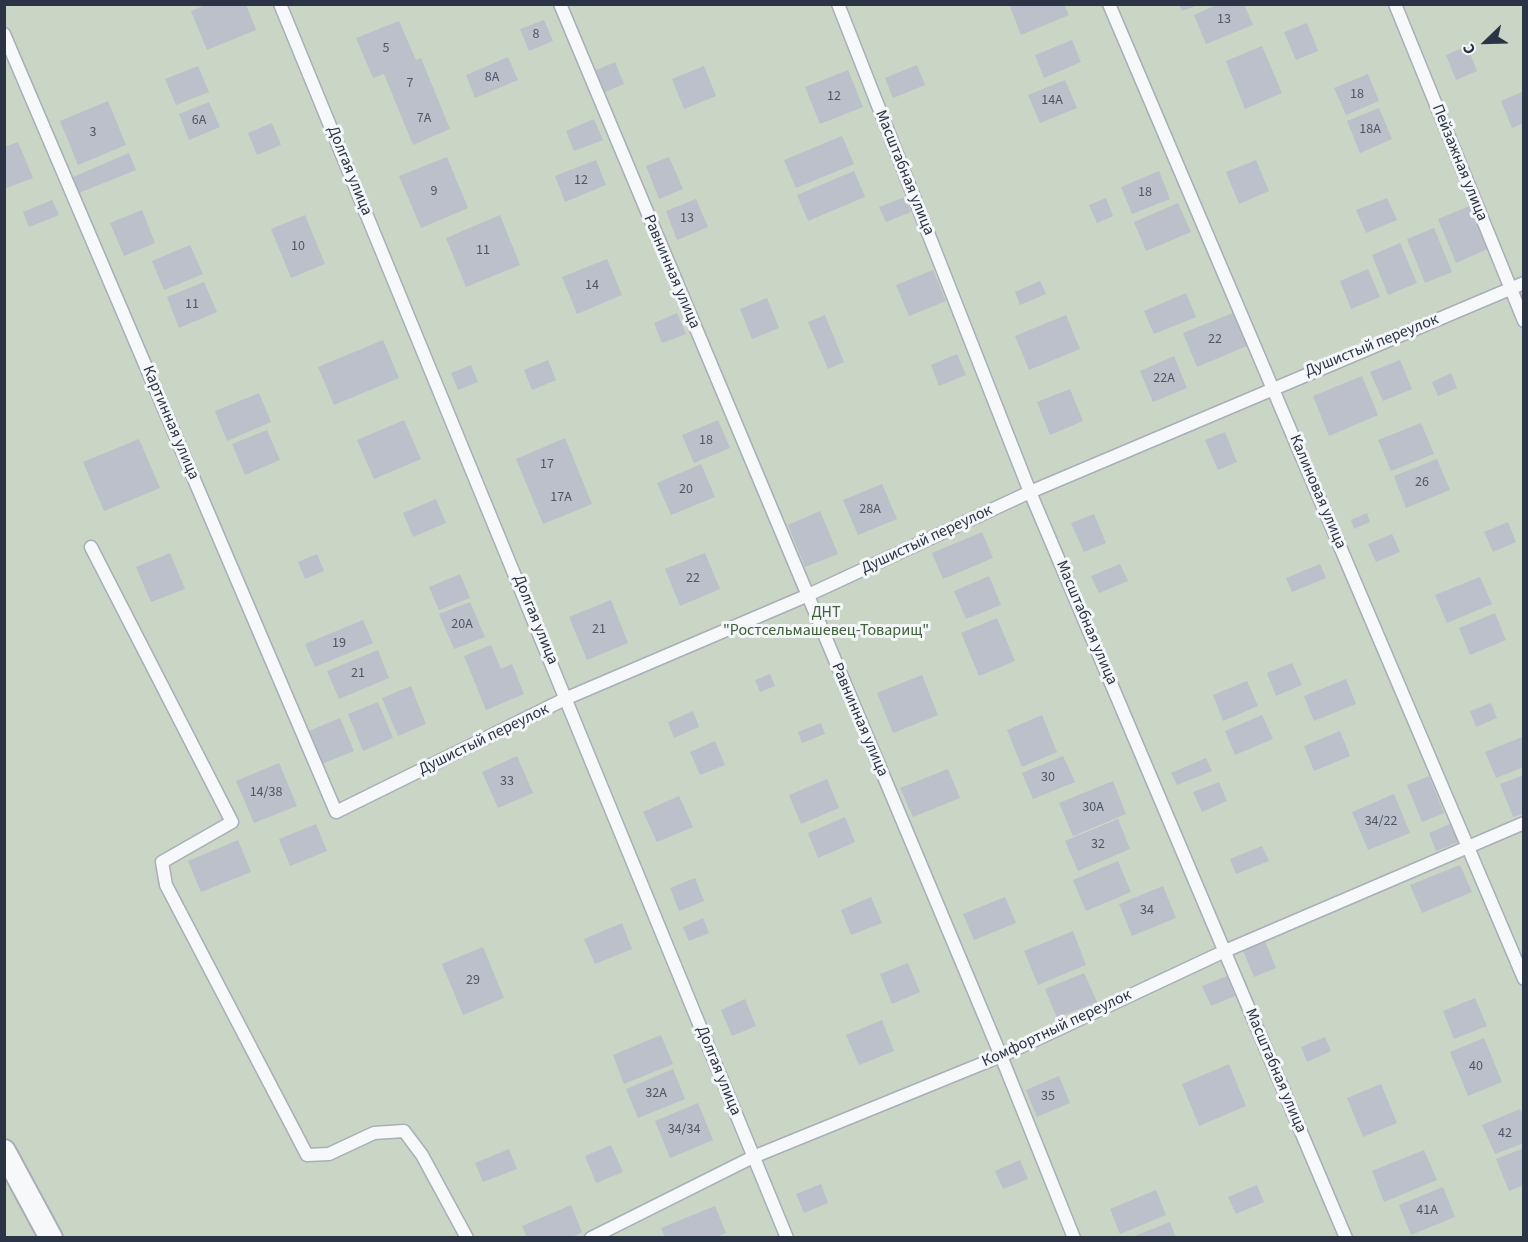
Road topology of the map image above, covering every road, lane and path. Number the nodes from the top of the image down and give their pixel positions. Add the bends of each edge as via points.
1 (280, 4) edge
2 (560, 4) edge
3 (838, 4) edge
4 (1109, 4) edge
5 (1395, 4) edge
6 (4, 34) edge
7 (1524, 283) edge
8 (1510, 289) junction
9 (1524, 321) edge
10 (1273, 387) junction
11 (1030, 492) junction
12 (90, 548) dead end
13 (806, 596) junction
14 (567, 698) junction
15 (336, 812) joint
16 (1524, 823) edge
17 (1467, 846) junction
18 (1225, 951) junction
19 (1524, 979) edge
20 (1001, 1056) junction
21 (4, 1151) edge
22 (753, 1157) junction
23 (51, 1238) edge
24 (467, 1238) edge
25 (591, 1238) edge
26 (787, 1238) edge
27 (1074, 1238) edge
28 (1346, 1238) edge

1 - 14 lane, Долгая улица
2 - 13 lane, Равнинная улица
3 - 11 lane, Масштабная улица
4 - 10 lane, Калиновая улица
5 - 8 lane, Пейзажная улица
6 - 15 lane, Картинная улица
7 - 8 lane, Душистый переулок
8 - 9 lane, Пейзажная улица
8 - 10 lane, Душистый переулок
10 - 11 lane, Душистый переулок
10 - 17 lane, Калиновая улица
11 - 13 lane, Душистый переулок
11 - 18 lane, Масштабная улица
12 - 24 lane via 232,822 162,862 166,885 307,1155 329,1154 374,1133 404,1131 422,1155
13 - 14 lane, Душистый переулок
13 - 20 lane, Равнинная улица
14 - 15 lane, Душистый переулок
14 - 22 lane, Долгая улица
16 - 17 lane, Комфортный переулок
17 - 18 lane, Комфортный переулок
17 - 19 lane, Калиновая улица
18 - 20 lane, Комфортный переулок
18 - 28 lane, Масштабная улица
20 - 22 lane, Комфортный переулок
20 - 27 lane, Равнинная улица
21 - 23 street
22 - 25 lane, Комфортный переулок
22 - 26 lane, Долгая улица

